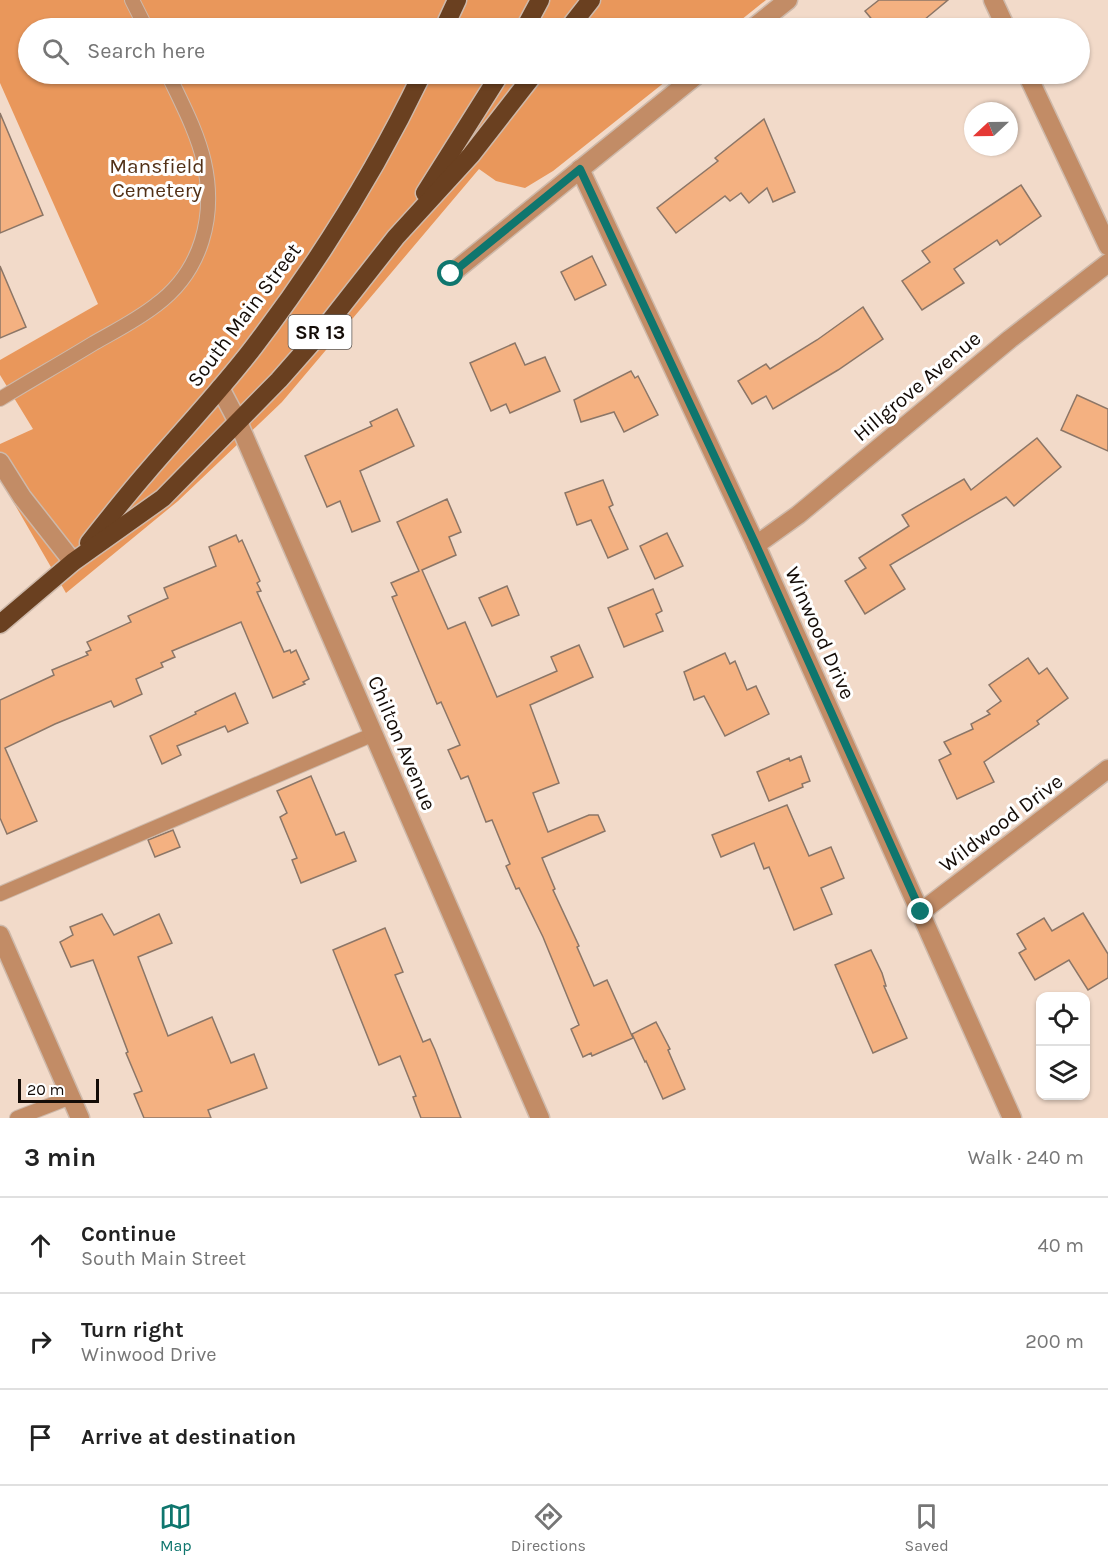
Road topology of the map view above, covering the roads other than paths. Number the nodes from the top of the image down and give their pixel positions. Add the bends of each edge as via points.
1 (132, 0) edge
2 (457, 0) edge
3 (540, 0) edge
4 (591, 0) edge
5 (788, 0) edge
6 (993, 0) edge
7 (141, 18) edge
8 (449, 18) edge
9 (530, 18) edge
10 (577, 18) edge
11 (766, 18) edge
12 (1001, 18) edge
13 (173, 84) edge
14 (417, 84) edge
15 (494, 84) edge
16 (526, 84) edge
17 (686, 84) edge
18 (1032, 84) edge
19 (580, 169) junction
20 (396, 237) junction
21 (1108, 246) edge
22 (1108, 263) edge
23 (451, 274) dead end
24 (220, 388) junction
25 (0, 399) edge
26 (238, 422) junction
27 (0, 462) edge
28 (756, 545) junction
29 (73, 562) junction
30 (0, 624) edge
31 (374, 734) junction
32 (1108, 769) edge
33 (0, 894) edge
34 (921, 912) junction
35 (0, 935) edge
36 (71, 1097) junction
37 (17, 1118) edge
38 (80, 1118) edge
39 (540, 1118) edge
40 (1012, 1118) edge

1 - 7 lane
2 - 8 highway
3 - 9 highway
4 - 10 highway
5 - 11 street
6 - 12 street
13 - 25 lane via 204,162 209,204 195,261 176,287 134,321
14 - 24 highway, South Main Street / SR 13 via 348,208 289,299
15 - 20 highway, SR 13
16 - 20 highway via 471,155
17 - 19 street
18 - 21 street
19 - 23 street
19 - 28 street, Winwood Drive
20 - 26 highway, South Main Street / SR 13 via 323,330
22 - 28 street, Hillgrove Avenue
24 - 26 street, Chilton Avenue
24 - 29 highway, South Main Street / SR 13
26 - 29 highway, South Main Street / SR 13 via 163,498
26 - 31 street, Chilton Avenue
27 - 29 street
28 - 34 street, Winwood Drive
29 - 30 highway, South Main Street / SR 13
31 - 33 lane
31 - 39 street, Chilton Avenue
32 - 34 street, Wildwood Drive
34 - 40 street, Winwood Drive
35 - 36 street
36 - 37 lane
36 - 38 street

